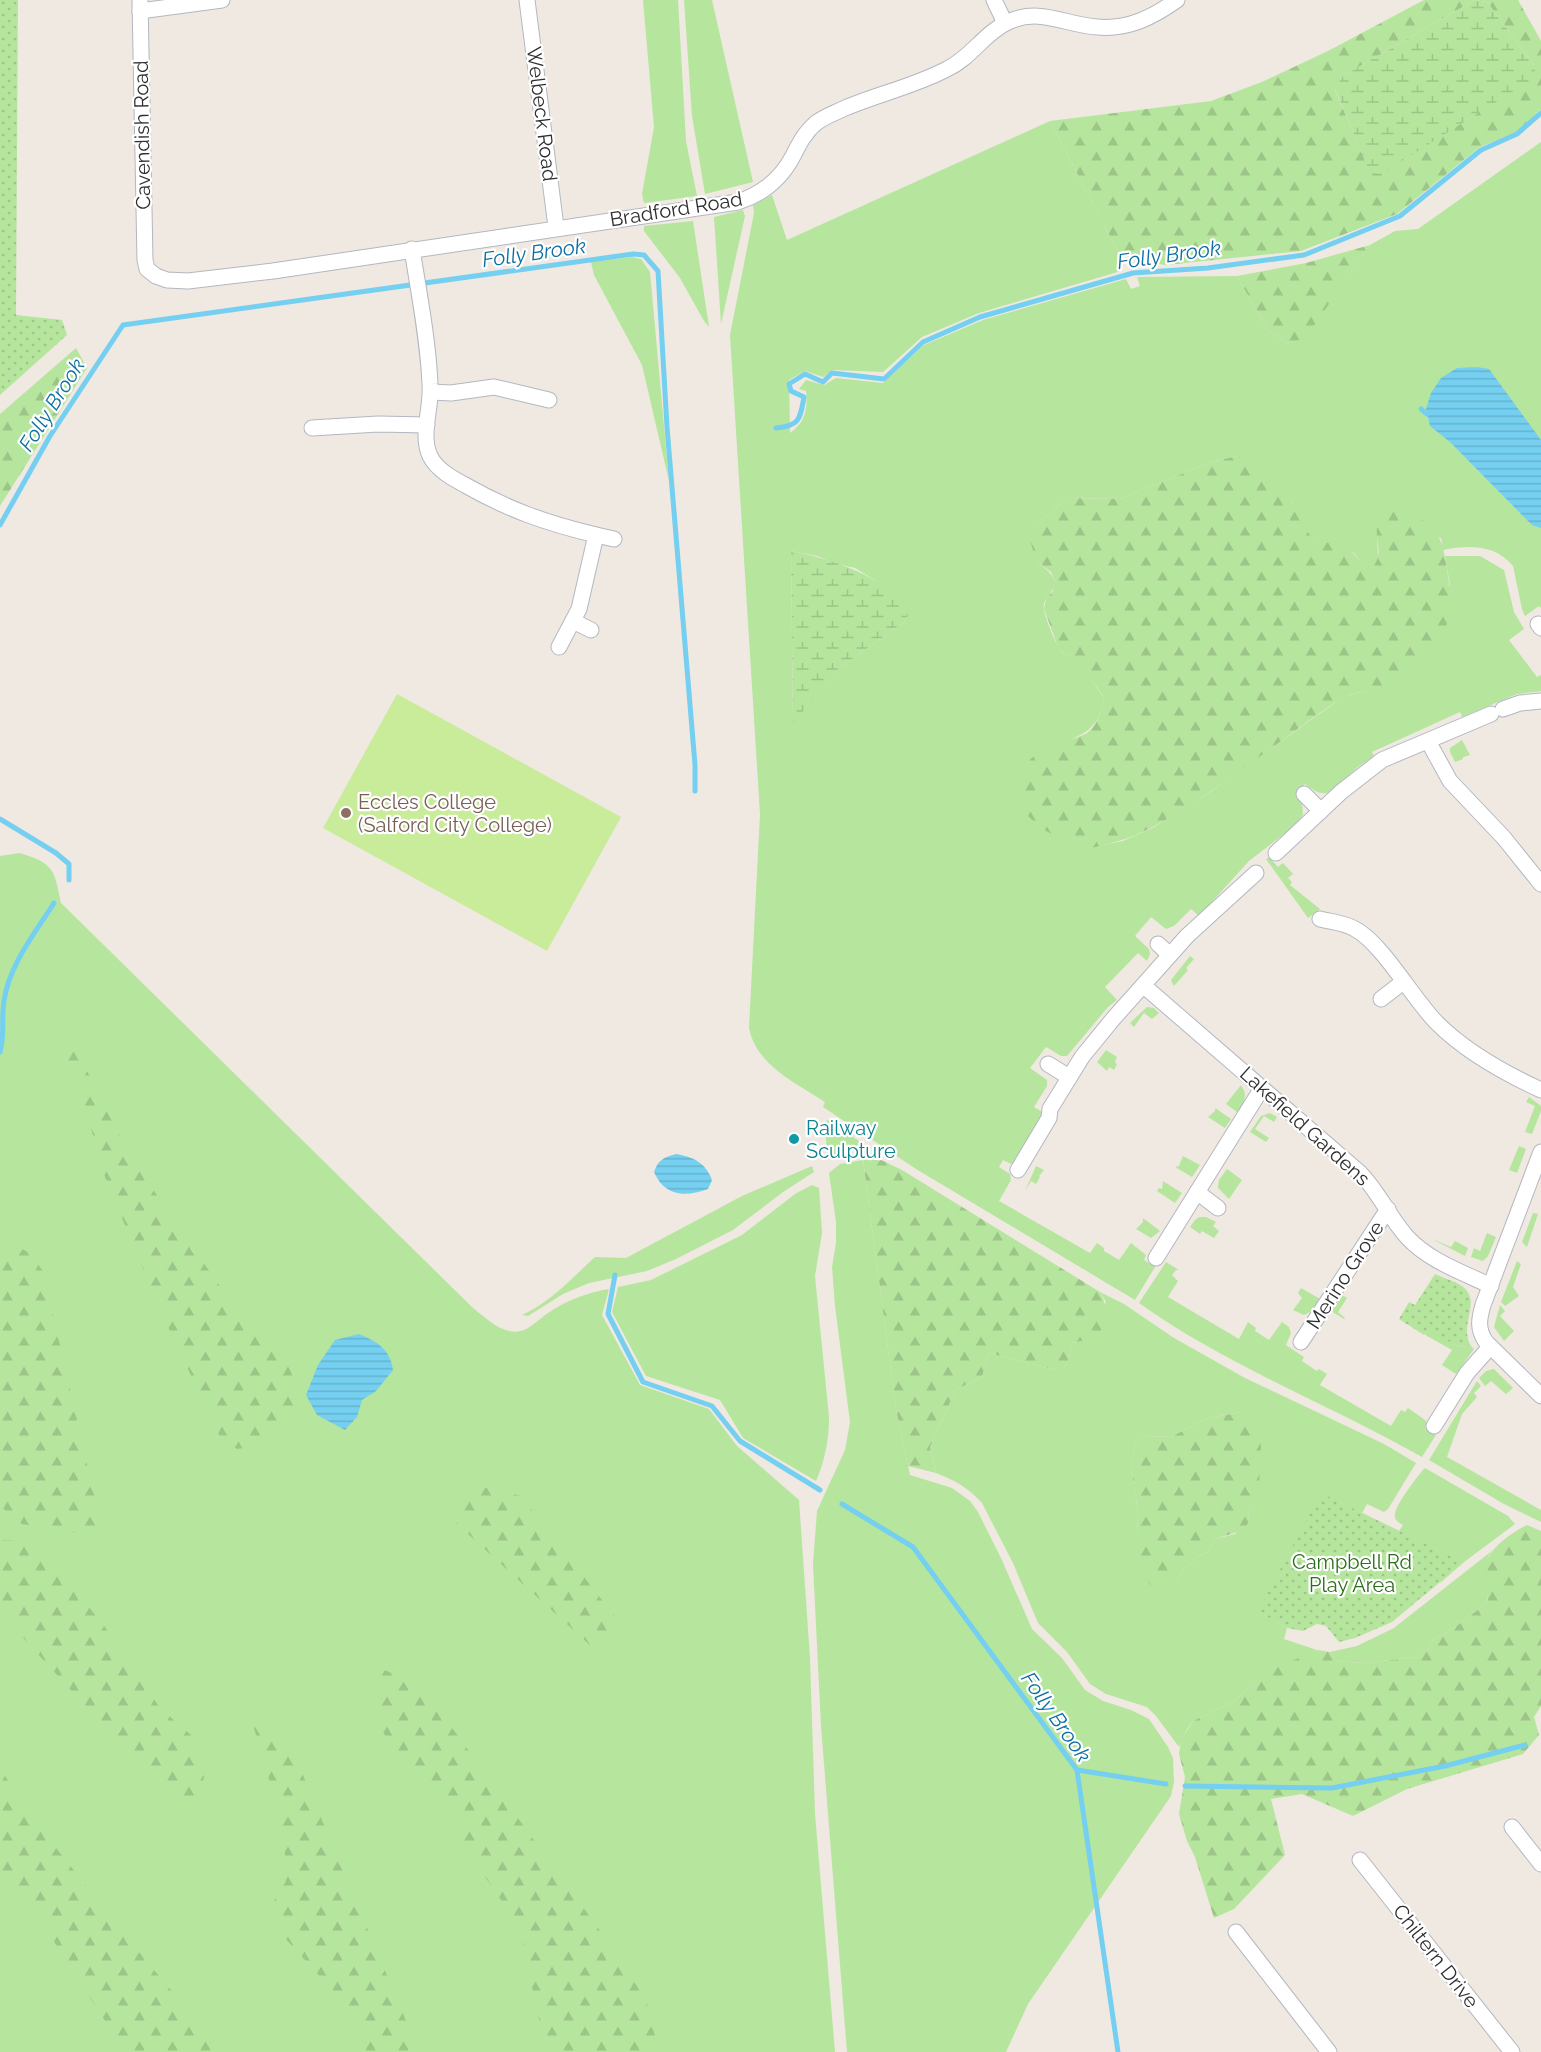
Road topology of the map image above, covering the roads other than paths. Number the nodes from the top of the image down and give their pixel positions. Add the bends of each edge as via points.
1 (222, 0) edge
2 (527, 0) edge
3 (994, 0) edge
4 (1177, 0) edge
5 (140, 6) edge
6 (1005, 23) junction
7 (556, 227) junction
8 (412, 249) junction
9 (147, 269) joint
10 (431, 392) junction
11 (549, 400) dead end
12 (427, 425) junction
13 (312, 428) dead end
14 (596, 535) junction
15 (614, 539) dead end
16 (573, 621) junction
17 (591, 630) dead end
18 (559, 647) dead end
19 (1541, 701) edge
20 (1428, 741) junction
21 (1304, 794) dead end
22 (1321, 811) junction
23 (1276, 853) dead end
24 (1256, 873) dead end
25 (1541, 884) edge
26 (1320, 919) dead end
27 (1158, 944) dead end
28 (1170, 956) junction
29 (1403, 982) junction
30 (1144, 986) junction
31 (1382, 999) dead end
32 (1048, 1064) dead end
33 (1069, 1077) junction
34 (1262, 1088) junction
35 (1541, 1090) edge
36 (1541, 1152) edge
37 (1018, 1170) dead end
38 (1538, 1170) edge
39 (1197, 1192) junction
40 (1218, 1208) dead end
41 (1388, 1209) junction
42 (1156, 1258) dead end
43 (1491, 1286) junction
44 (1301, 1342) dead end
45 (1490, 1347) junction
46 (1541, 1396) edge
47 (1434, 1426) dead end
48 (1512, 1827) dead end
49 (1360, 1860) dead end
50 (1541, 1864) edge
51 (1236, 1932) dead end
52 (1329, 2052) edge
53 (1512, 2052) edge

1 - 5 street
2 - 7 street, Welbeck Road
3 - 6 street
4 - 6 street, Bradford Road via 1144,20 1115,27 1084,26 1042,15
5 - 9 street, Cavendish Road via 143,245
6 - 7 street, Bradford Road via 948,69 823,118 805,135 776,180 747,199
7 - 8 street, Bradford Road
8 - 9 street, Bradford Road via 188,281 167,280
8 - 10 street
10 - 11 street via 494,387
10 - 12 street
12 - 13 street
12 - 14 street via 431,457 454,479 519,513
14 - 15 street
14 - 16 street via 583,597
16 - 17 street
16 - 18 street
19 - 20 street via 1497,711
20 - 22 street via 1382,760
20 - 25 street via 1450,781
21 - 22 street
22 - 23 street
24 - 28 street
26 - 29 street via 1364,934
27 - 28 street
28 - 30 street
29 - 31 street
29 - 35 street via 1428,1014 1457,1041
30 - 33 street
30 - 34 street, Lakefield Gardens
32 - 33 street
33 - 37 street
34 - 39 street
34 - 41 street, Lakefield Gardens via 1360,1173
36 - 38 street
38 - 43 street
39 - 40 street
39 - 42 street
41 - 43 street, Lakefield Gardens via 1406,1236 1423,1251
41 - 44 street, Merino Grove
43 - 45 street via 1479,1322 1481,1336
45 - 46 street
45 - 47 street via 1467,1372
48 - 50 street
49 - 53 street, Chiltern Drive
51 - 52 street

